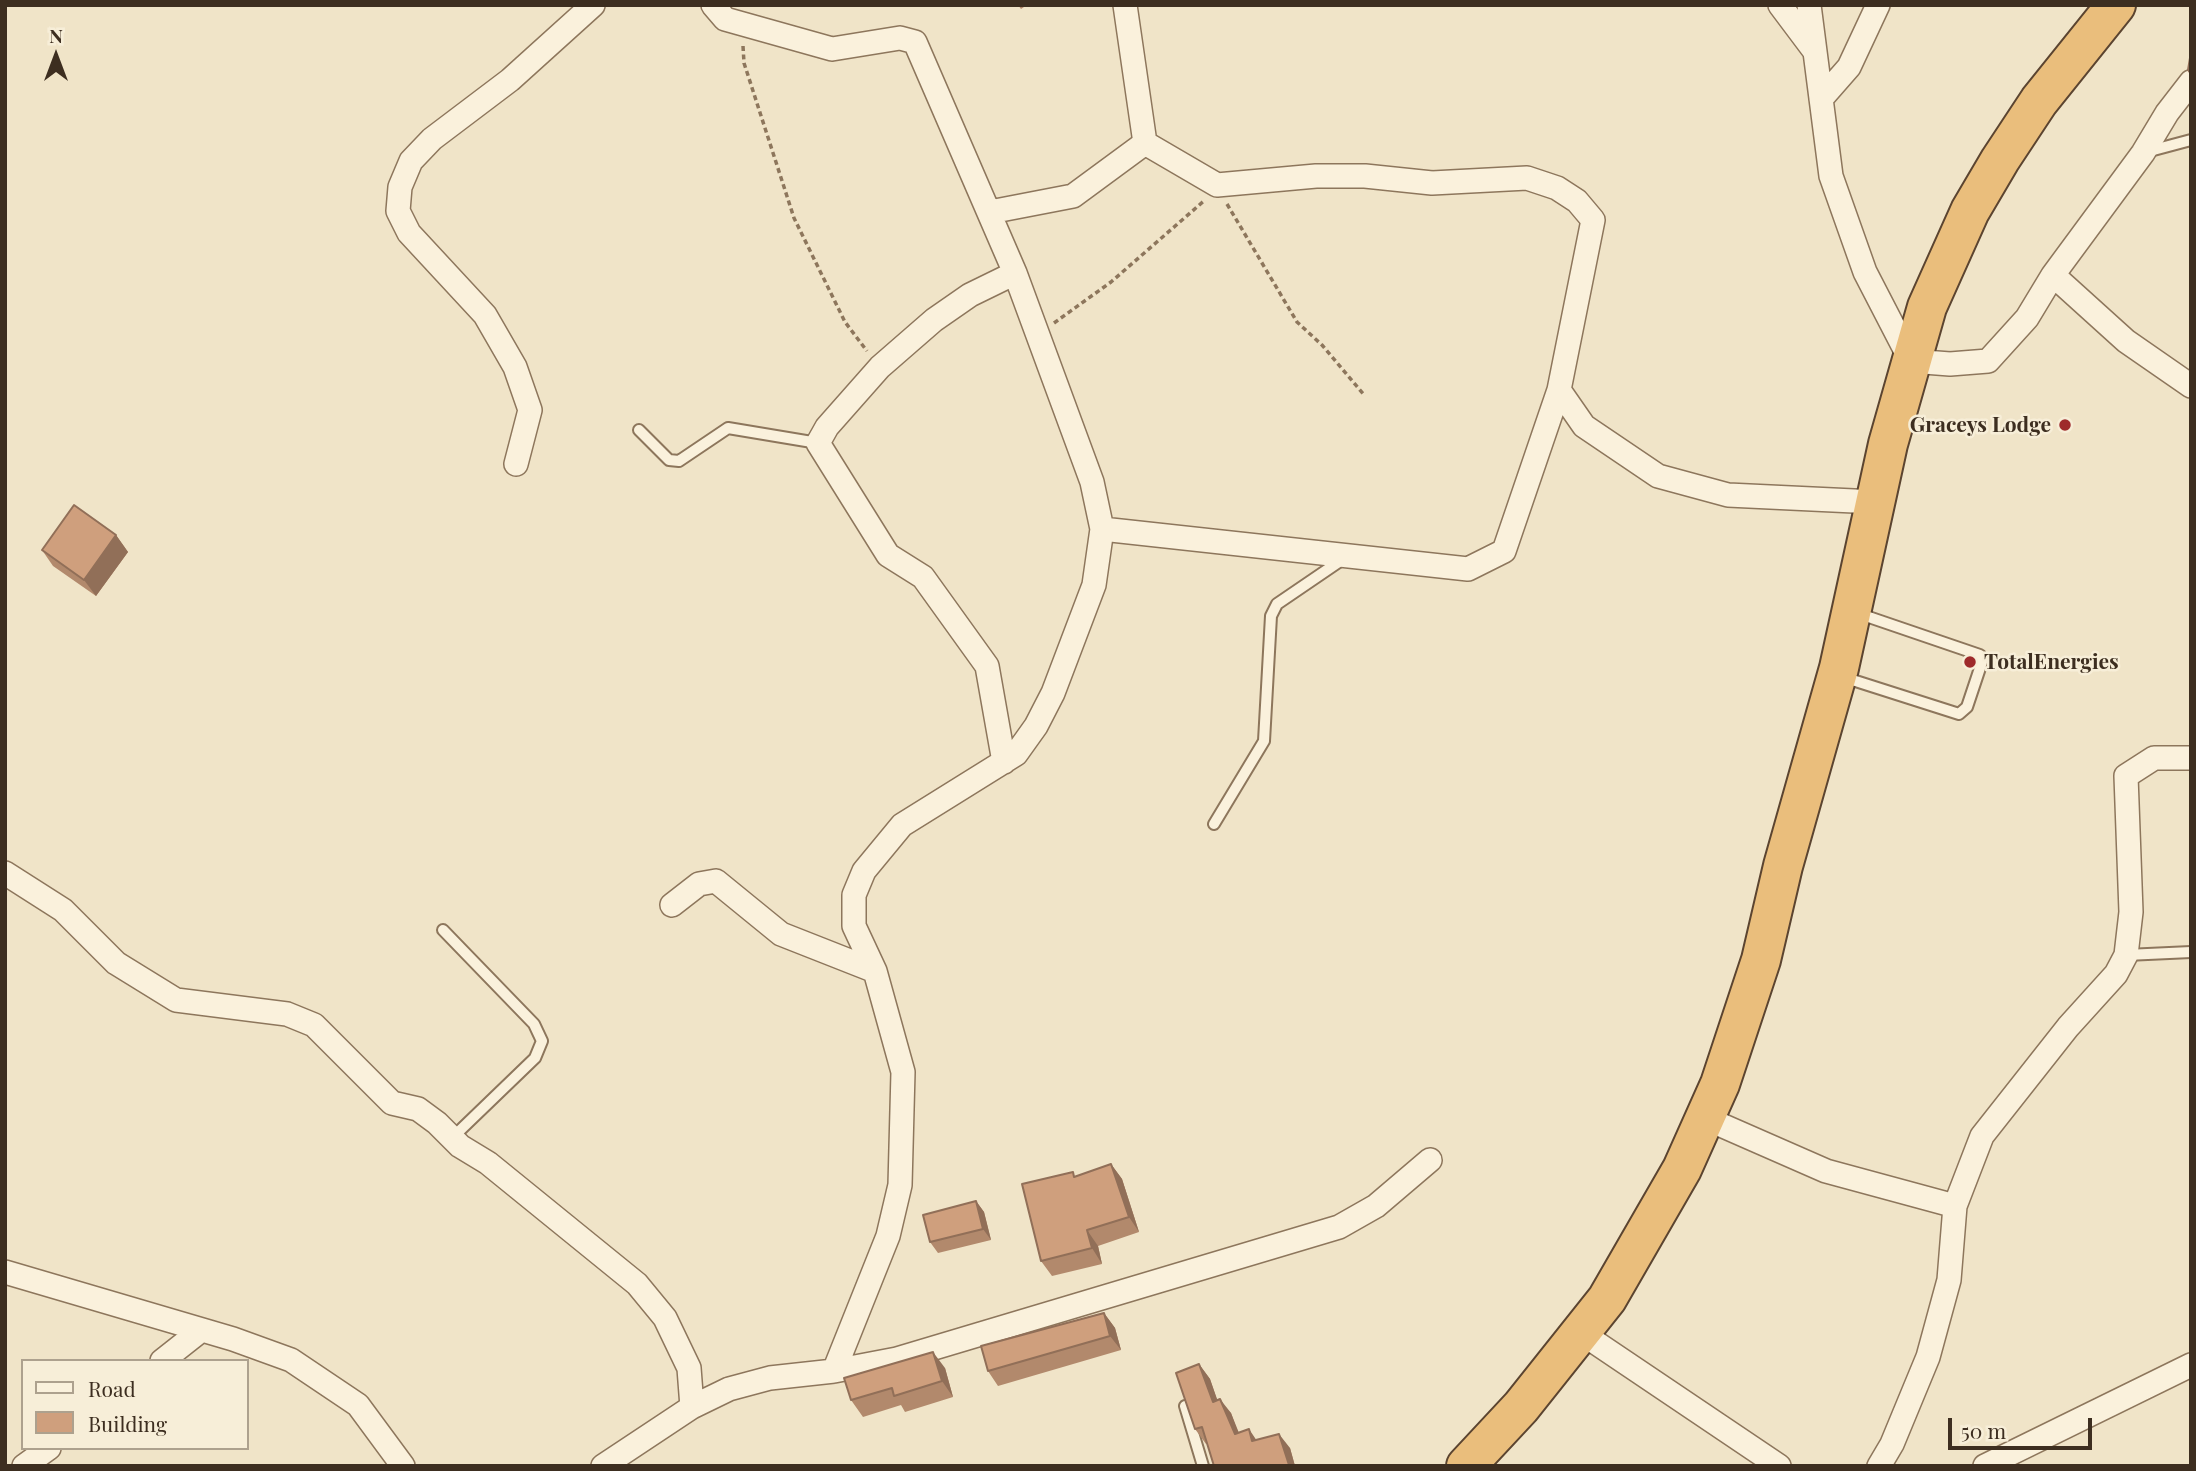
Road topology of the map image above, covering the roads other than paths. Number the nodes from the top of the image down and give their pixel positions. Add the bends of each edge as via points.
1 (593, 5) edge
2 (713, 5) edge
3 (1125, 5) edge
4 (1780, 5) edge
5 (1809, 5) edge
6 (1878, 5) edge
7 (2116, 5) edge
8 (1815, 51) junction
9 (2191, 82) edge
10 (1821, 99) junction
11 (2191, 140) edge
12 (1145, 143) junction
13 (2143, 153) junction
14 (990, 212) junction
15 (1015, 273) junction
16 (2053, 275) junction
17 (1911, 360) junction
18 (2191, 386) edge
19 (1559, 390) junction
20 (639, 430) dead end
21 (818, 443) junction
22 (516, 464) dead end
23 (1875, 502) junction
24 (1102, 529) junction
25 (1348, 556) junction
26 (1852, 611) junction
27 (1837, 675) junction
28 (2191, 758) edge
29 (1004, 762) junction
30 (1214, 824) dead end
31 (5, 873) edge
32 (672, 905) dead end
33 (443, 930) dead end
34 (2191, 952) edge
35 (2126, 955) junction
36 (875, 971) junction
37 (1705, 1118) junction
38 (452, 1138) junction
39 (1430, 1160) dead end
40 (1955, 1206) junction
41 (5, 1272) edge
42 (200, 1331) junction
43 (1580, 1332) junction
44 (165, 1359) edge
45 (2191, 1366) edge
46 (834, 1371) junction
47 (1185, 1406) edge
48 (692, 1407) junction
49 (46, 1450) edge
50 (24, 1466) edge
51 (403, 1466) edge
52 (603, 1466) edge
53 (1203, 1466) edge
54 (1466, 1466) edge
55 (1779, 1466) edge
56 (1879, 1466) edge
57 (1985, 1466) edge

1 - 22 street via 510,80 432,139 411,161 400,187 398,211 409,233 485,315 515,367 530,410
2 - 14 street via 725,19 832,49 900,38 915,42
3 - 12 street
4 - 8 street
5 - 8 street
6 - 10 street via 1849,67
7 - 17 highway via 2039,101 1970,211 1927,307
8 - 10 street
9 - 13 street
10 - 17 street via 1831,176 1865,272
11 - 13 lane
12 - 14 street via 1073,196
12 - 19 street via 1215,188 1317,176 1432,183 1527,178 1557,188 1577,201 1593,220
13 - 16 street
14 - 15 street
15 - 21 street via 970,295 934,320 880,368
15 - 24 street via 1092,482
16 - 17 street via 2027,318 1988,361
16 - 18 street via 2126,341
17 - 23 highway
19 - 23 street via 1584,426 1658,476 1728,495
19 - 25 street via 1504,551 1468,569
20 - 21 lane via 669,460 679,461 729,428
21 - 29 street via 888,555 923,577 987,666
23 - 26 highway
24 - 25 street
24 - 29 street via 1094,585 1053,693 1016,754
25 - 30 lane via 1278,604 1271,616 1265,741
26 - 27 highway
26 - 27 lane via 1980,655 1982,662 1967,707 1959,714
27 - 37 highway via 1761,960
28 - 35 street via 2154,758 2126,776 2132,912
29 - 36 street via 902,825 864,871 854,895 854,926
31 - 38 street via 63,911 116,963 176,1000 287,1014 314,1025 392,1103 418,1109
32 - 36 street via 699,884 716,881 781,934
33 - 38 lane via 534,1024 542,1041 535,1058
34 - 35 lane
35 - 40 street via 2116,974 1982,1136
36 - 46 street via 903,1072 900,1185 888,1236
37 - 40 street via 1826,1171
37 - 43 highway via 1647,1233 1607,1299
38 - 48 street via 638,1284 665,1318 688,1367
39 - 46 street via 1376,1206 1339,1227 897,1359
40 - 56 street via 1948,1280 1928,1357
41 - 42 street
42 - 44 street
42 - 51 street via 291,1360 323,1379 358,1405
43 - 54 highway via 1521,1407
43 - 55 street
45 - 57 street
46 - 48 street via 770,1378 729,1389
47 - 53 lane
48 - 52 street
49 - 50 street

